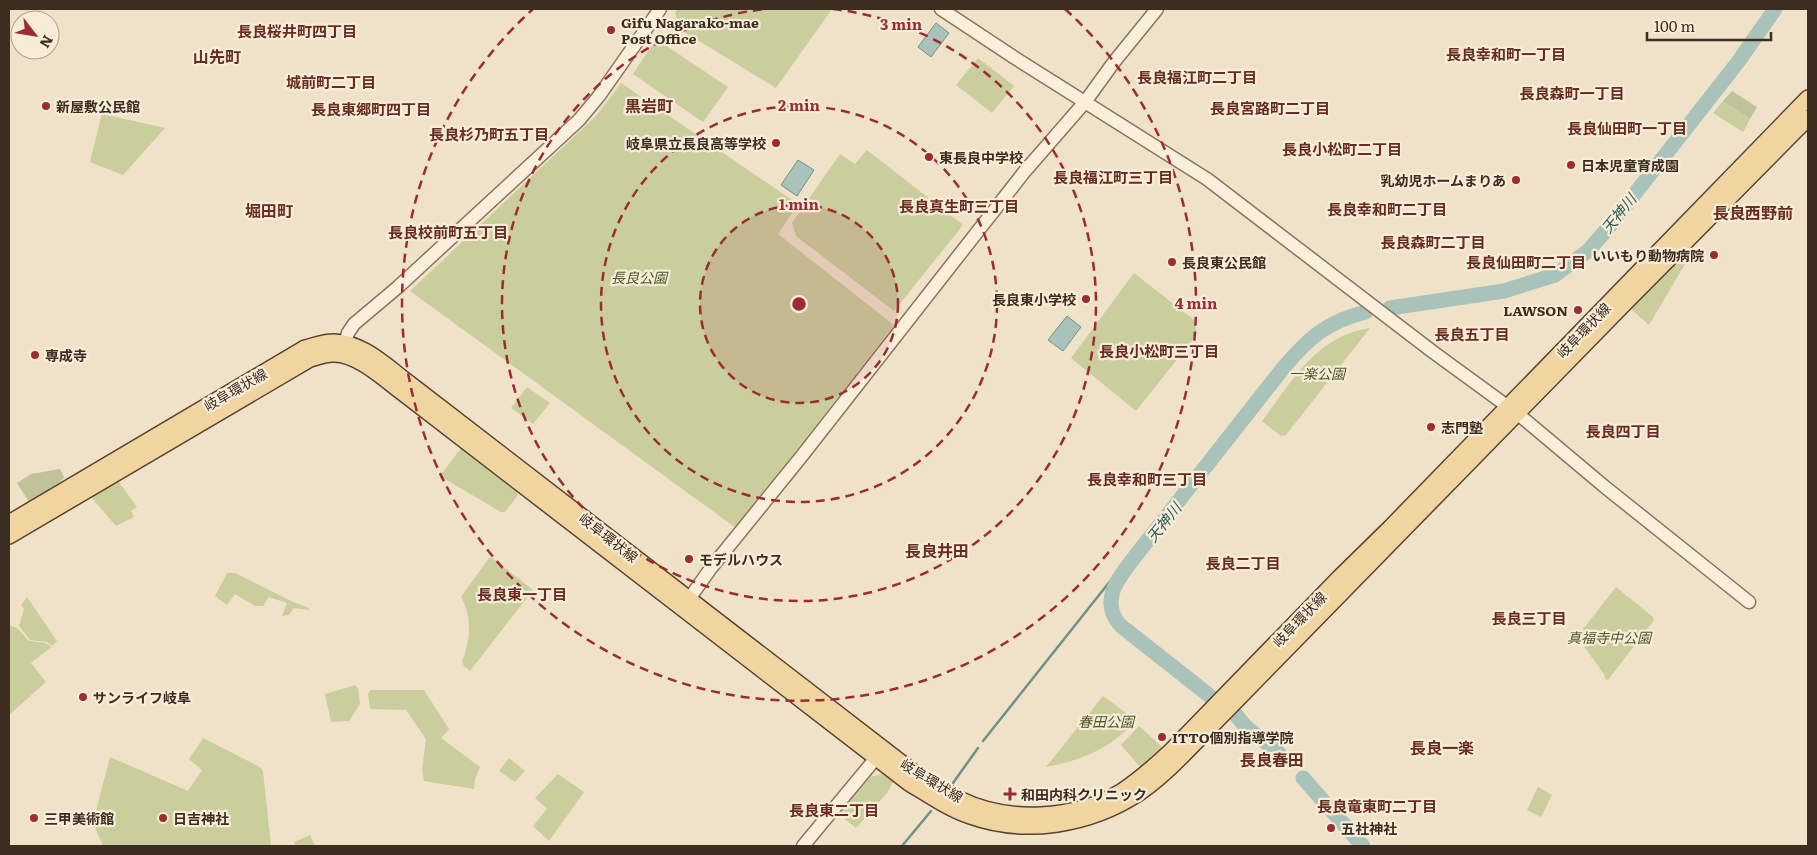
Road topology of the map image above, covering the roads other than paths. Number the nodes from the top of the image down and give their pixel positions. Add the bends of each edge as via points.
1 (660, 9) edge
2 (941, 9) edge
3 (1157, 9) edge
4 (1808, 98) edge
5 (1085, 102) junction
6 (1808, 118) edge
7 (343, 349) junction
8 (1513, 410) junction
9 (9, 523) edge
10 (9, 536) edge
11 (1749, 602) dead end
12 (686, 604) junction
13 (876, 758) junction
14 (803, 846) edge

1 - 7 street via 579,120 354,324
2 - 5 street
3 - 5 street
4 - 8 main road, 岐阜環状線
5 - 8 street via 1207,179
5 - 12 street via 1025,172 711,568
6 - 8 main road, 岐阜環状線 via 1622,306
7 - 9 main road, 岐阜環状線 via 331,342 305,348
7 - 10 main road, 岐阜環状線 via 310,359
7 - 12 main road, 岐阜環状線
8 - 11 street
8 - 12 main road, 岐阜環状線 via 1171,751 1120,792 1073,810 1050,814 1006,814 960,799 916,774
8 - 13 main road, 岐阜環状線 via 1180,758 1153,783 1125,801 1088,818 1051,826 987,821 955,810 909,784
12 - 13 main road, 岐阜環状線
13 - 14 street

